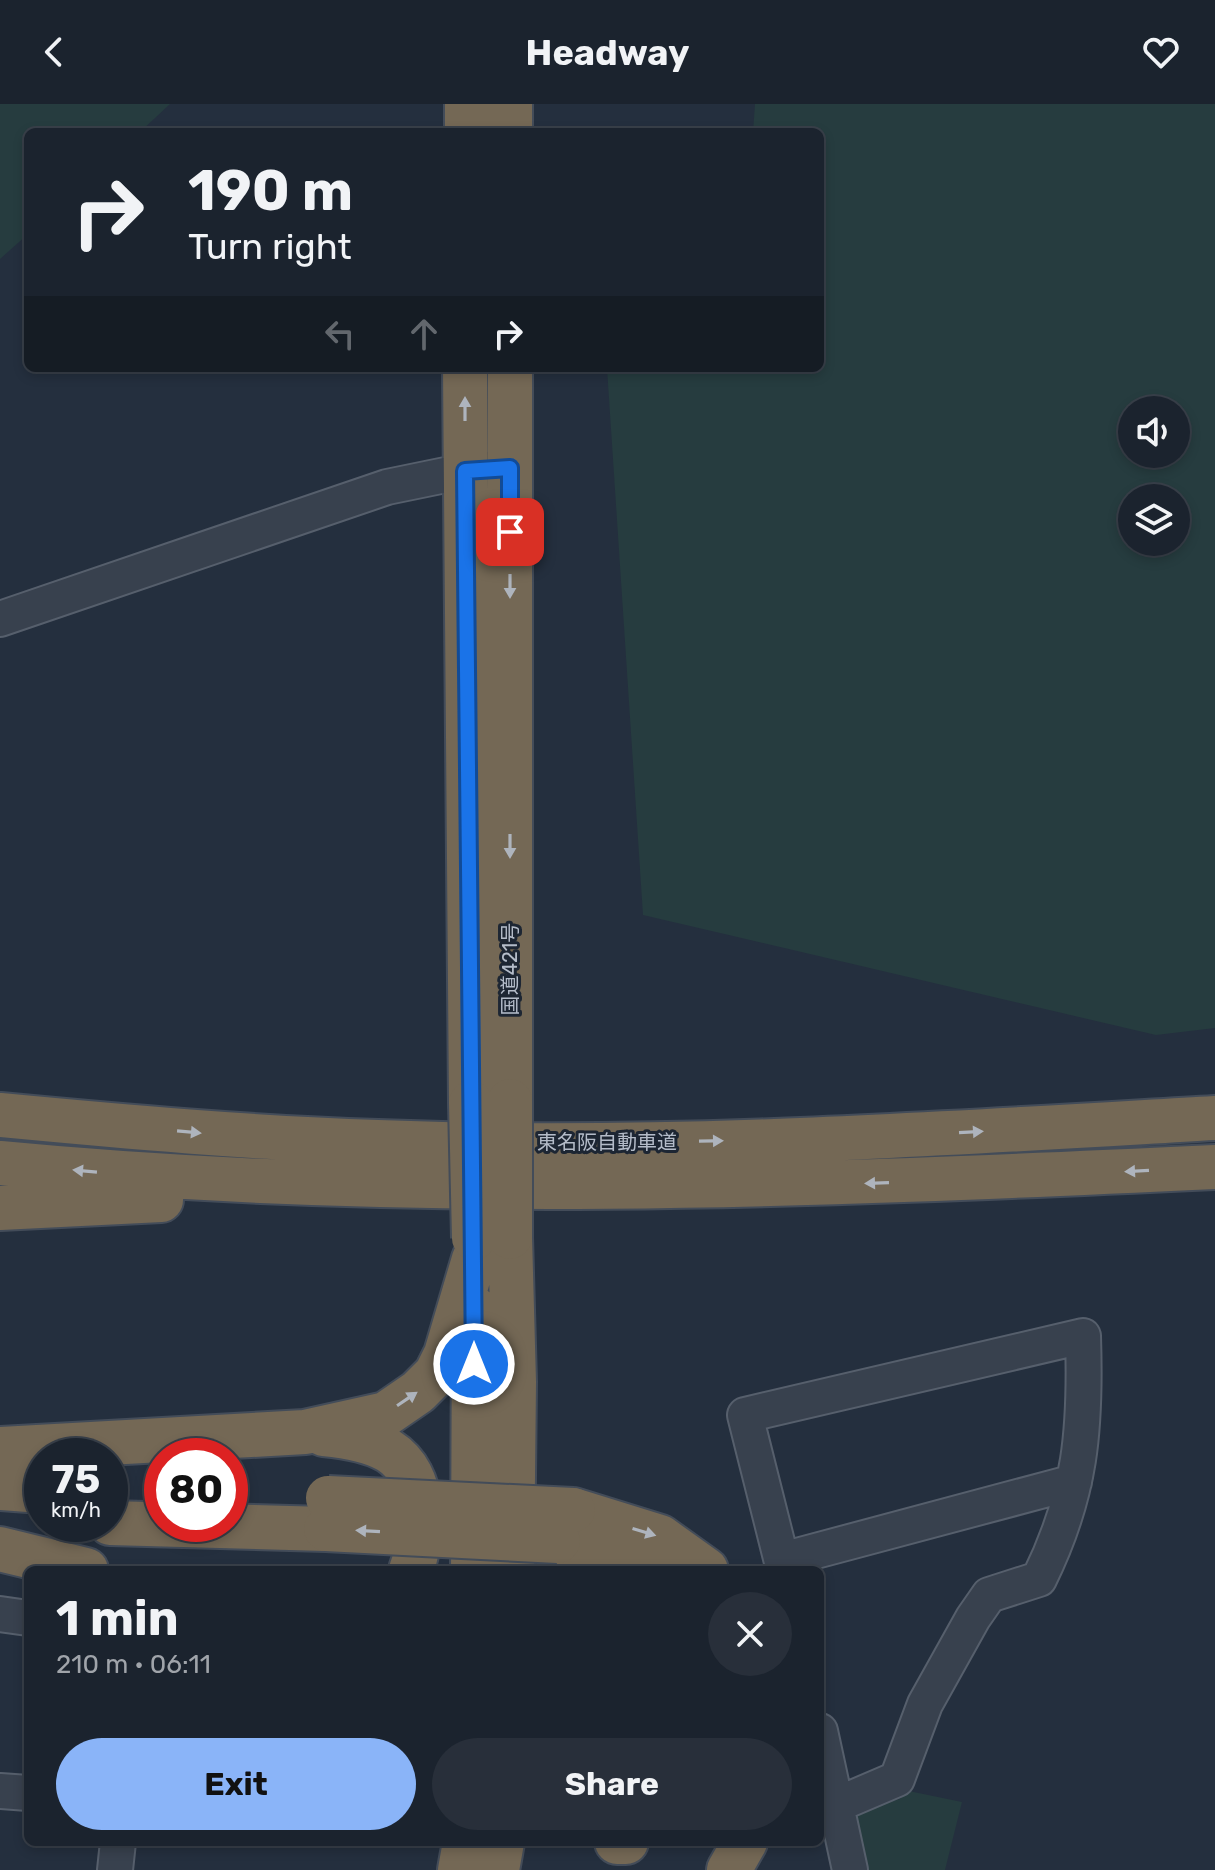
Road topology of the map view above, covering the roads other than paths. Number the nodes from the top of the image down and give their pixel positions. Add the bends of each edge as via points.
1 (467, 104) edge
2 (510, 104) edge
3 (467, 128) edge
4 (510, 128) edge
5 (465, 372) edge
6 (510, 372) edge
7 (510, 468) junction
8 (465, 471) junction
9 (0, 619) edge
10 (490, 1102) junction
11 (0, 1106) edge
12 (0, 1115) edge
13 (1215, 1118) edge
14 (85, 1123) junction
15 (0, 1163) edge
16 (1215, 1167) edge
17 (380, 1187) junction
18 (0, 1208) edge
19 (486, 1245) junction
20 (514, 1382) junction
21 (305, 1432) junction
22 (0, 1449) edge
23 (1074, 1482) junction
24 (0, 1488) edge
25 (24, 1490) edge
26 (248, 1500) edge
27 (327, 1514) junction
28 (0, 1519) edge
29 (24, 1520) edge
30 (128, 1522) edge
31 (555, 1540) edge
32 (0, 1549) edge
33 (783, 1565) edge
34 (70, 1566) edge
35 (412, 1566) edge
36 (473, 1566) edge
37 (512, 1566) edge
38 (630, 1566) edge
39 (700, 1566) edge
40 (0, 1614) edge
41 (24, 1617) edge
42 (824, 1750) edge
43 (0, 1791) edge
44 (24, 1793) edge
45 (836, 1805) junction
46 (118, 1846) edge
47 (442, 1846) edge
48 (464, 1846) edge
49 (501, 1846) edge
50 (743, 1846) edge
51 (115, 1870) edge
52 (443, 1870) edge
53 (460, 1870) edge
54 (497, 1870) edge
55 (729, 1870) edge
56 (850, 1870) edge

1 - 3 highway
2 - 4 highway
8 -> 5 highway, 国道421号
6 - 7 highway, 国道421号
7 - 8 street
7 -> 10 highway, 国道421号
8 - 9 street via 387,487
8 - 10 highway, 国道421号
10 - 19 highway, 国道421号, bridge
11 - 14 highway
12 - 14 highway, 東名阪自動車道
14 -> 13 highway, 東名阪自動車道 via 381,1143 610,1143 806,1140
17 -> 15 highway
16 -> 17 highway via 807,1186
17 - 18 highway
19 - 20 highway, 国道421号
21 -> 19 highway via 386,1414 436,1374
19 - 36 highway, 国道421号
20 - 31 highway
20 - 37 highway, 国道421号
21 - 22 highway
21 - 35 highway via 376,1445 400,1460 421,1508
23 - 33 street
23 - 33 street via 1086,1413 1083,1336 745,1415
23 - 45 street via 1061,1534 1039,1579 989,1595 925,1704 897,1779
24 - 25 highway
26 - 27 highway
27 - 30 highway
27 - 31 highway, bridge
28 - 29 highway
31 - 38 highway
31 -> 39 highway via 660,1537
32 - 34 highway
40 - 41 street
42 - 45 street
43 - 44 street
45 - 56 street
46 - 51 street
47 - 52 highway
48 - 53 highway
49 - 54 highway
50 - 55 highway

